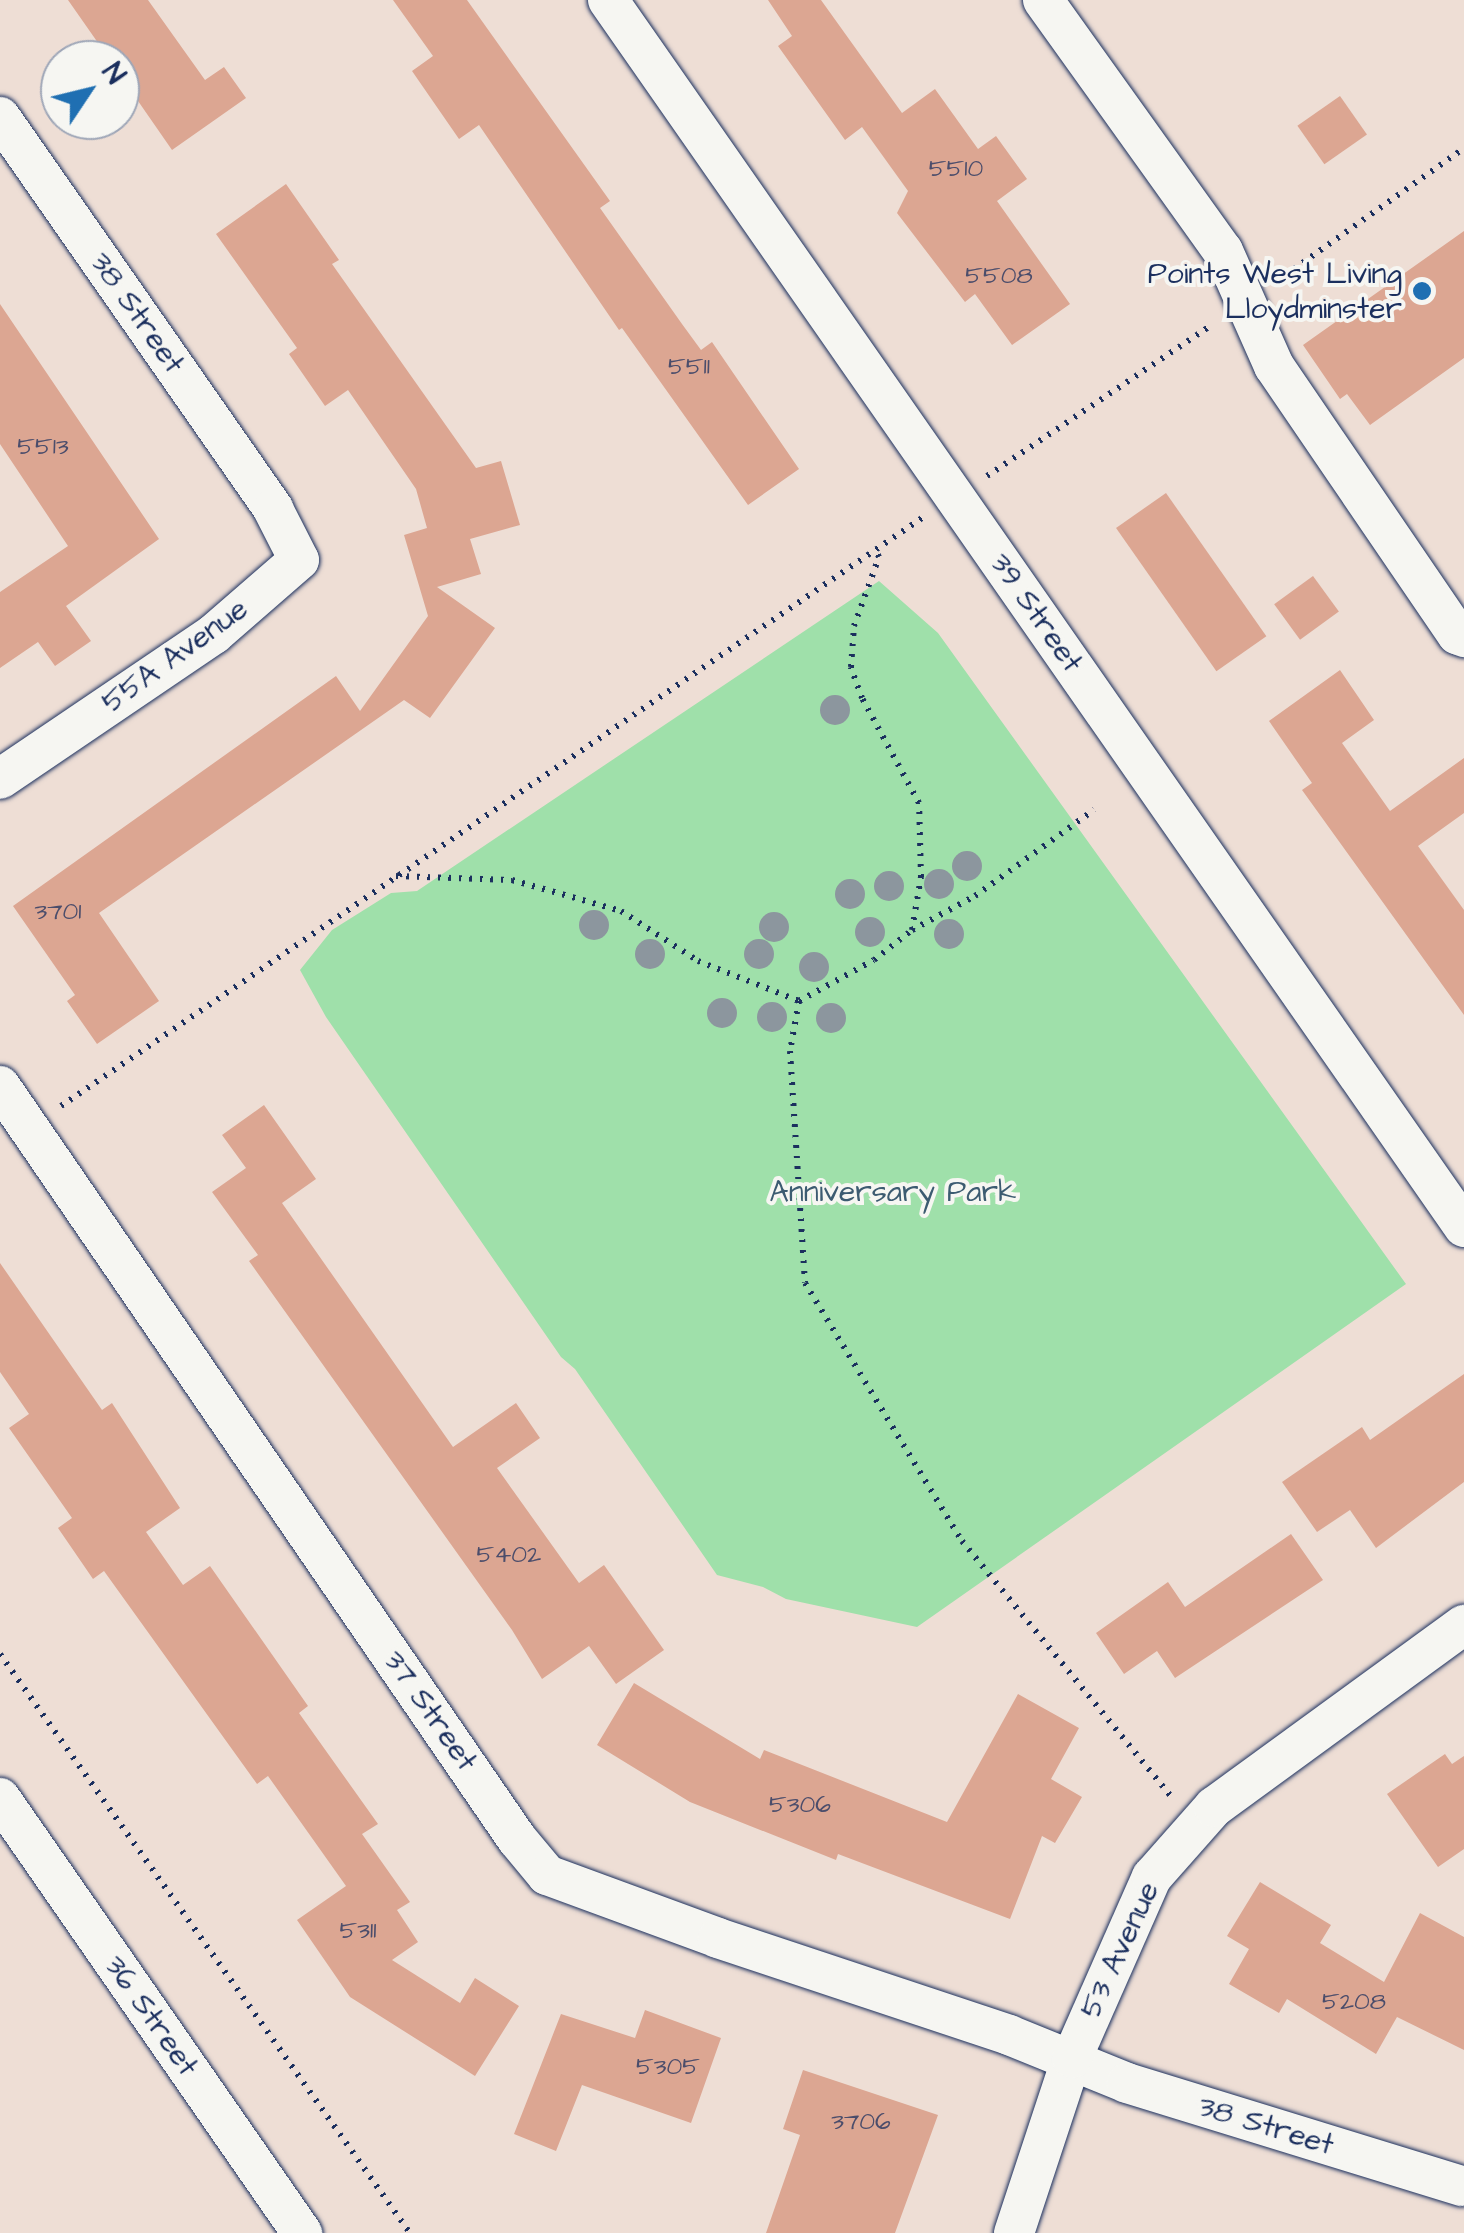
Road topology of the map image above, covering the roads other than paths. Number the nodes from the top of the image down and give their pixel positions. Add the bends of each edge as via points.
1 (608, 0) edge
2 (1043, 0) edge
3 (0, 116) edge
4 (273, 510) joint
5 (1464, 637) edge
6 (0, 779) edge
7 (0, 1086) edge
8 (1464, 1227) edge
9 (1464, 1625) edge
10 (0, 1798) edge
11 (1072, 2058) junction
12 (1462, 2186) dead end
13 (302, 2233) edge
14 (1014, 2233) edge

1 - 8 street, 39 Street
2 - 5 street via 1222,251 1274,366
3 - 4 street, 38 Street
4 - 6 street, 55A Avenue via 299,560 214,634
7 - 11 street, 37 Street via 547,1875
9 - 11 street, 53 Avenue via 1214,1807 1152,1877
10 - 13 street, 36 Street
11 - 12 street, 38 Street via 1127,2083
11 - 14 street, 53 Avenue

